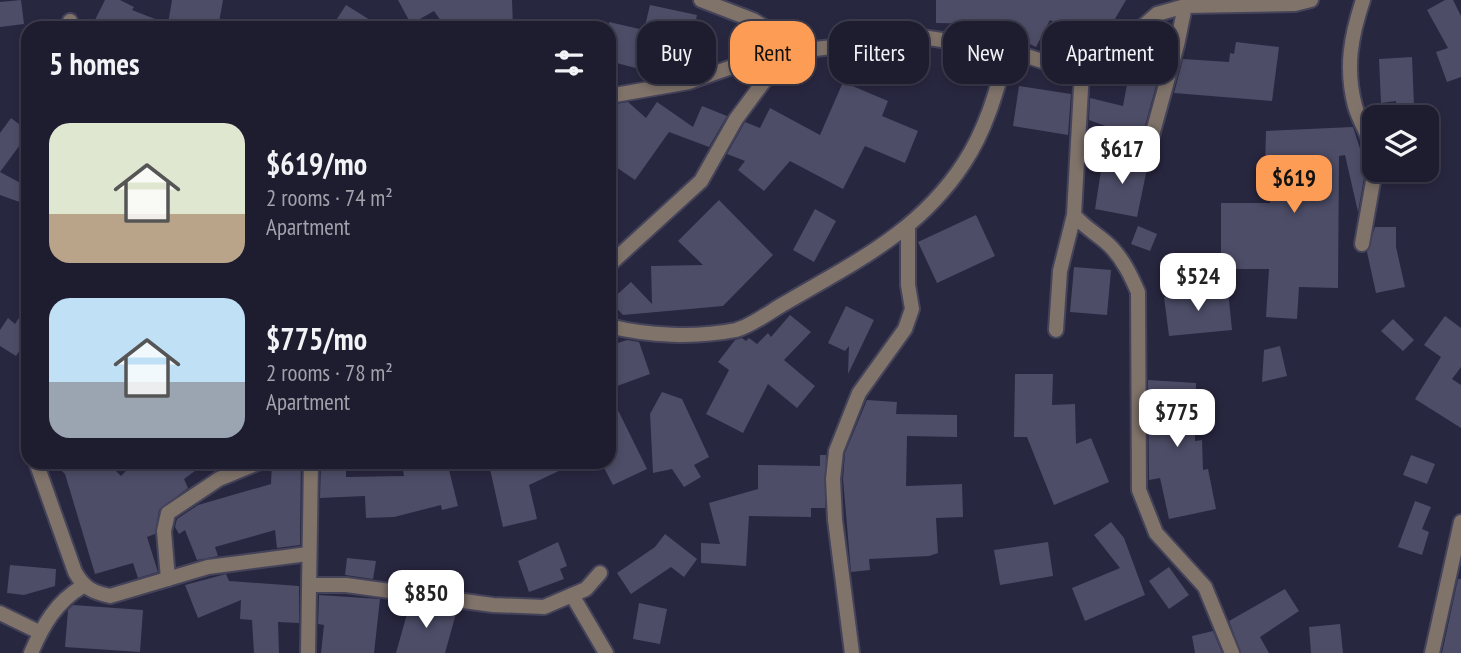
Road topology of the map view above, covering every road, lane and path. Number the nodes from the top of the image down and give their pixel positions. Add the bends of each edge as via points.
1 (701, 0) edge
2 (1311, 0) edge
3 (1363, 0) edge
4 (1185, 6) junction
5 (755, 21) edge
6 (1149, 21) edge
7 (943, 40) edge
8 (815, 49) edge
9 (730, 68) edge
10 (762, 84) edge
11 (998, 84) edge
12 (1081, 84) edge
13 (616, 95) edge
14 (1362, 121) edge
15 (1079, 147) junction
16 (1373, 182) edge
17 (1074, 215) junction
18 (908, 228) junction
19 (1362, 244) dead end
20 (616, 259) edge
21 (616, 327) edge
22 (1056, 330) dead end
23 (39, 469) edge
24 (243, 469) edge
25 (311, 469) edge
26 (1461, 522) edge
27 (308, 554) junction
28 (600, 573) dead end
29 (168, 579) junction
30 (311, 585) junction
31 (83, 586) junction
32 (572, 595) junction
33 (0, 613) edge
34 (39, 632) junction
35 (31, 653) edge
36 (309, 653) edge
37 (606, 653) edge
38 (852, 653) edge
39 (1232, 653) edge
40 (1432, 653) edge

1 - 5 street
2 - 4 street
3 - 14 street via 1349,44 1355,108
4 - 6 street
4 - 15 street via 1148,150
7 - 8 street via 922,37
9 - 13 street via 689,82
10 - 20 street via 701,181
11 - 18 street via 990,114 964,162 933,205
12 - 15 street
15 - 17 street
16 - 19 street
17 - 22 street via 1060,271
17 - 39 street via 1111,246 1138,292 1139,490 1156,533 1205,587
18 - 21 street via 738,330 670,334
18 - 38 street via 912,309 899,338 859,393 836,451 835,520
23 - 31 street
24 - 29 street via 219,479 168,513 164,531
25 - 27 street
26 - 40 street
27 - 29 street via 208,567
27 - 30 street
28 - 32 street via 586,589
29 - 31 street via 110,596
30 - 32 street via 524,607 544,607
30 - 36 street
31 - 34 street via 65,597
32 - 37 street
33 - 34 street
34 - 35 street

